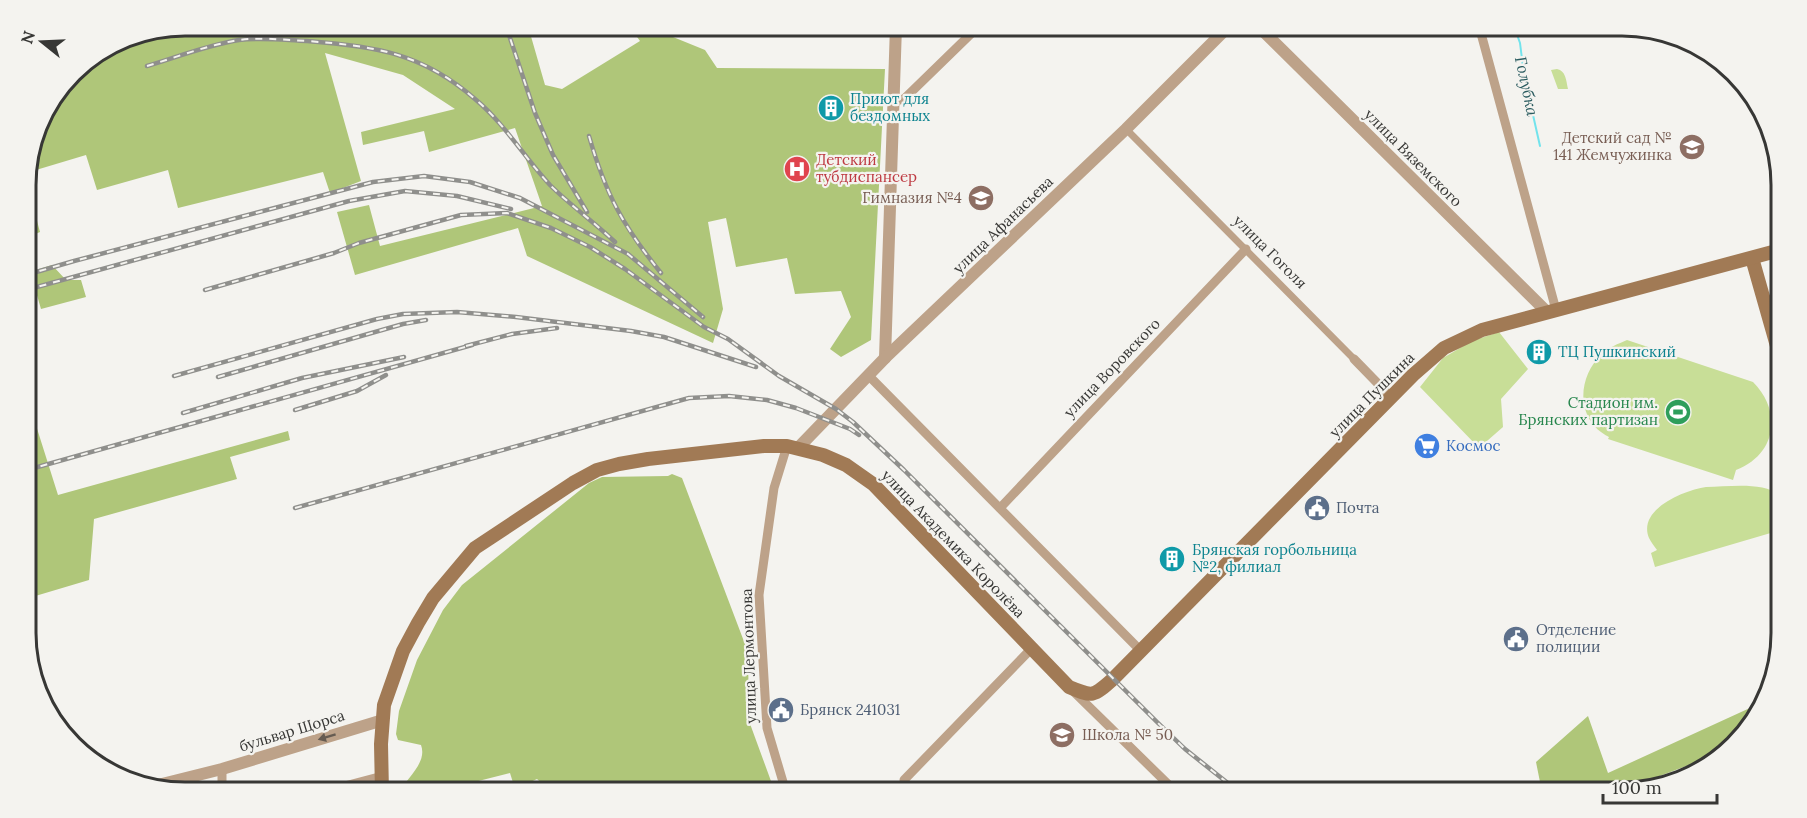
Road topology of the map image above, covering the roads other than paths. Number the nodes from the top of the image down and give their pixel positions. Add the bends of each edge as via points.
1 (896, 36) edge
2 (969, 36) edge
3 (1219, 36) edge
4 (1268, 36) edge
5 (1482, 36) edge
6 (894, 101) junction
7 (1126, 129) junction
8 (1246, 249) junction
9 (1771, 253) edge
10 (1752, 258) junction
11 (1552, 311) junction
12 (1771, 325) edge
13 (885, 358) junction
14 (1354, 358) joint
15 (869, 376) junction
16 (1390, 397) junction
17 (793, 447) junction
18 (1000, 508) junction
19 (1032, 648) junction
20 (1142, 651) junction
21 (1069, 687) junction
22 (1098, 692) junction
23 (1097, 715) junction
24 (383, 720) junction
25 (222, 769) junction
26 (381, 778) junction
27 (904, 780) dead end
28 (172, 782) edge
29 (222, 782) edge
30 (366, 782) edge
31 (381, 782) edge
32 (783, 782) edge
33 (1166, 782) edge

1 - 6 street
2 - 6 street via 904,99
3 - 7 street, улица Афанасьева
4 - 11 street, улица Вяземского
5 - 11 street
6 - 13 street
7 - 8 street, улица Гоголя
7 - 13 street, улица Афанасьева
8 - 14 street, улица Гоголя
8 - 18 street, улица Воровского
9 - 10 main road, улица Пушкина
10 - 11 main road, улица Пушкина
10 - 12 main road
11 - 16 main road, улица Пушкина via 1482,330 1444,348
13 - 15 street, улица Афанасьева
14 - 16 street, улица Гоголя
15 - 17 street, улица Афанасьева
15 - 18 street
16 - 20 main road, улица Пушкина
17 - 19 main road, улица Академика Королёва via 846,465 873,484
17 - 24 main road, улица Академика Королёва via 752,447 619,464 573,483 524,514 476,548 433,598 403,651 384,705
17 - 32 street, улица Лермонтова via 774,488 759,595 767,728
18 - 20 street
19 - 21 main road, улица Академика Королёва
19 - 27 street
20 - 22 main road, улица Пушкина
21 - 22 main road via 1088,694
21 - 23 street, улица Академика Королёва
22 - 23 street
23 - 33 street, улица Академика Королёва
24 -> 25 street, бульвар Щорса
24 - 26 main road
25 - 28 street, бульвар Щорса
25 - 29 street
26 - 30 street
26 - 31 main road

